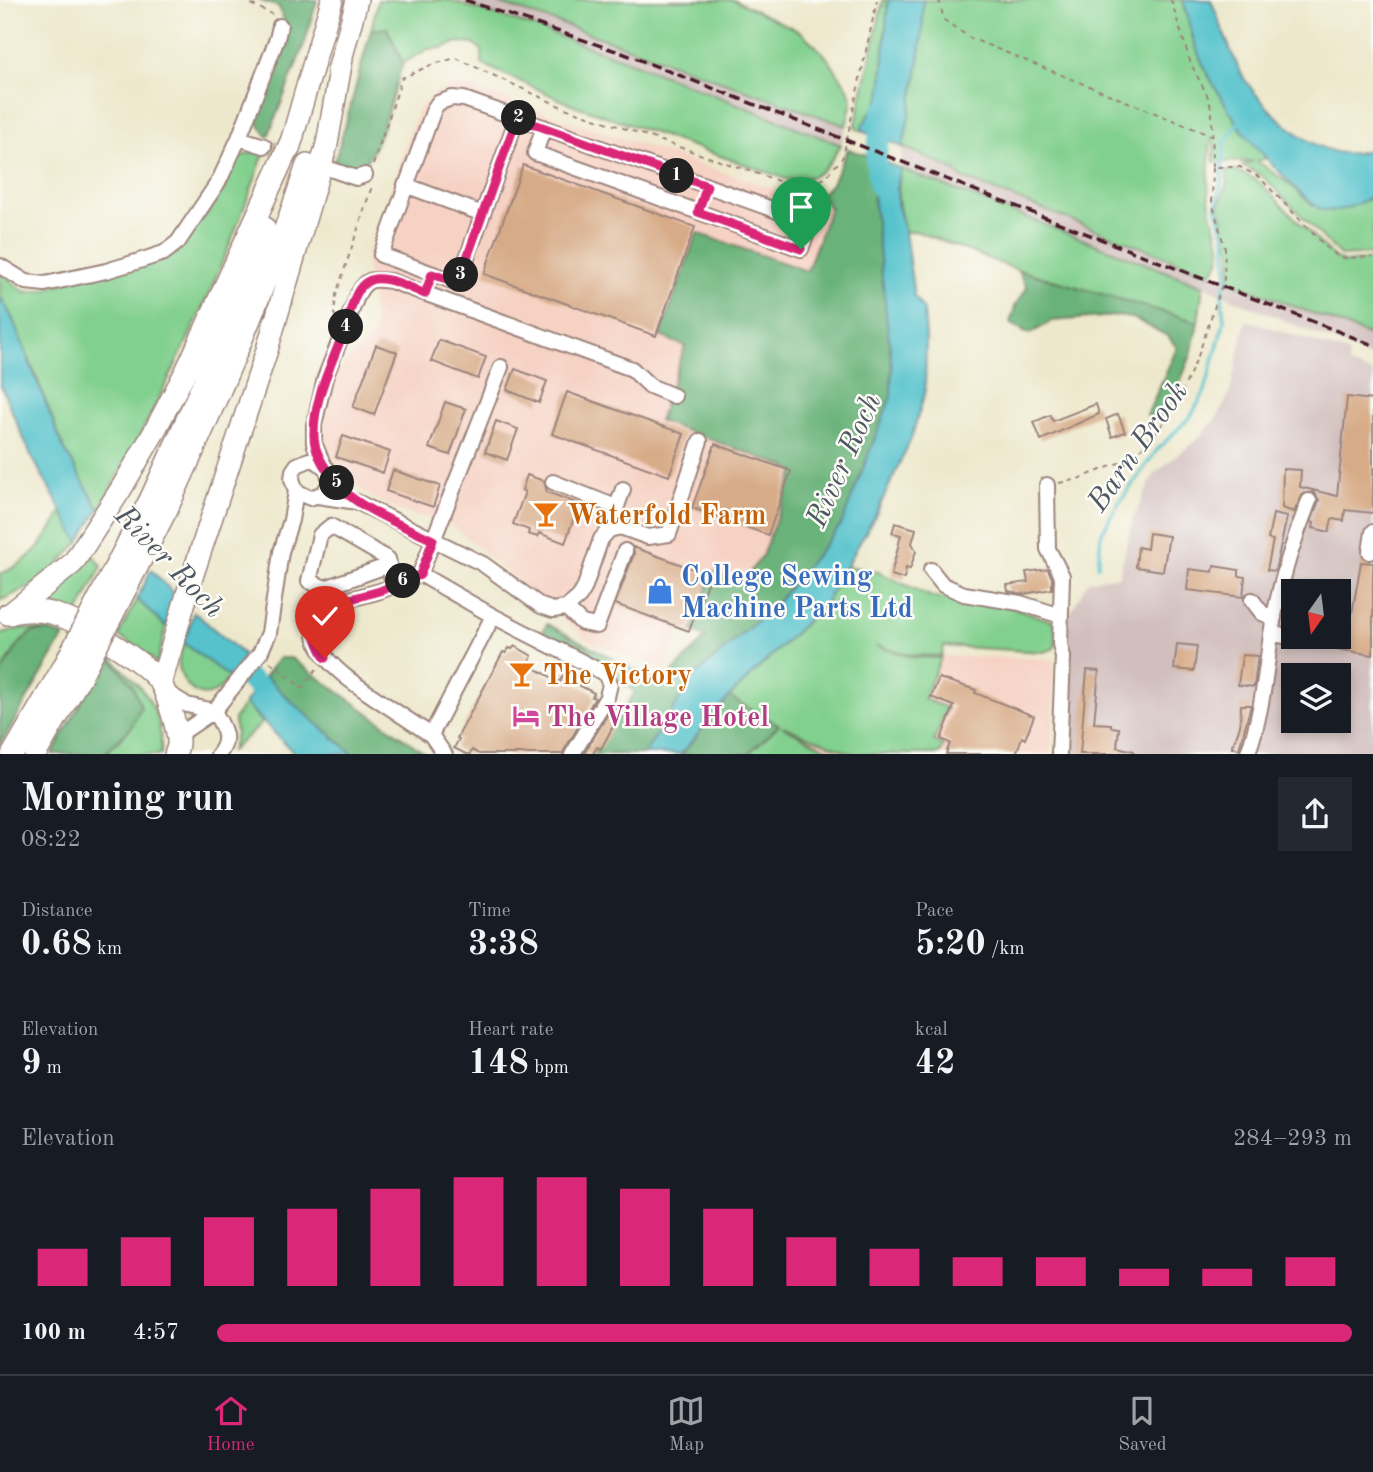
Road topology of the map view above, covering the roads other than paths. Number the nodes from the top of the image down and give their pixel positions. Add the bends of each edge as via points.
1 (332, 0) edge
2 (357, 0) edge
3 (280, 26) road end
4 (342, 59) junction
5 (517, 118) junction
6 (544, 127) junction
7 (293, 136) junction
8 (239, 138) junction
9 (264, 146) tunnel mouth
10 (330, 169) tunnel mouth
11 (365, 175) road end
12 (405, 185) junction
13 (707, 186) junction
14 (698, 212) junction
15 (483, 214) junction
16 (0, 266) edge
17 (432, 274) junction
18 (425, 294) junction
19 (501, 367) dead end
20 (674, 396) dead end
21 (314, 425) junction
22 (700, 441) dead end
23 (297, 465) junction
24 (326, 470) junction
25 (553, 482) dead end
26 (1048, 485) road end
27 (623, 489) dead end
28 (296, 491) junction
29 (317, 497) junction
30 (1310, 501) dead end
31 (357, 502) junction
32 (158, 505) junction
33 (617, 507) junction
34 (291, 520) junction
35 (609, 530) junction
36 (1373, 532) edge
37 (433, 540) junction
38 (625, 551) dead end
39 (1370, 552) dead end
40 (389, 565) junction
41 (931, 570) dead end
42 (420, 575) junction
43 (393, 585) junction
44 (1252, 600) dead end
45 (566, 608) junction
46 (1061, 615) junction
47 (5, 616) edge
48 (493, 616) junction
49 (1274, 618) junction
50 (1272, 634) junction
51 (1281, 635) edge
52 (73, 671) junction
53 (163, 687) junction
54 (218, 706) junction
55 (431, 736) junction
56 (179, 747) edge
57 (12, 754) edge
58 (35, 754) edge
59 (218, 754) edge
60 (445, 754) edge
61 (572, 754) edge
62 (1059, 754) edge
63 (1247, 754) edge

1 - 7 highway
2 - 4 highway
3 - 8 street
4 - 32 highway via 303,179 211,412
4 - 53 highway via 327,144 267,350 166,660
5 - 6 street
5 - 12 street via 464,99 439,103
5 - 15 street
6 - 13 street
6 - 14 street via 535,153
7 - 32 highway via 259,243 181,434
7 - 47 highway via 187,369 121,489 73,563
8 - 9 street
8 - 16 street via 191,225 164,253 45,284 26,282
10 - 11 street via 356,178
12 - 15 street
12 - 17 street via 381,255
13 - 14 street
13 - 14 street via 811,223 801,249
15 - 17 street via 458,283
17 - 18 street
18 - 20 street via 632,369 650,386
18 - 21 street via 391,281 374,279 363,284 325,378
19 - 37 street
21 - 23 street
21 - 24 street via 314,443
22 - 35 street via 669,534 648,537 620,527
23 - 24 street via 309,460
23 - 28 street via 292,479
24 - 29 street via 328,488
24 - 31 street
25 - 33 street
26 - 46 street via 1048,549 1062,576
27 - 33 street
28 - 29 street
28 - 34 street
29 - 31 street
29 - 34 street
30 - 49 street via 1294,538
31 - 37 street
32 - 52 highway, bridge
33 - 35 street
34 - 54 street via 281,552 269,633 260,653
35 - 45 street via 601,539 584,589
36 - 39 street
37 - 42 street
37 - 45 street via 483,564 541,607
38 - 45 street via 597,626 582,623
40 - 40 street via 388,559 331,526 320,535 309,581 325,588
40 - 43 street
41 - 46 street via 953,590
42 - 43 street
42 - 48 street
43 - 55 street via 321,607 314,618 317,643 338,672
44 - 49 street via 1255,607
46 - 62 street
47 - 53 highway via 37,611 65,618 128,654
48 - 55 street
48 - 61 street via 605,674 610,684 607,697
49 - 50 street
50 - 51 street
50 - 63 street via 1257,729
52 - 57 highway
52 - 58 highway
53 - 54 street via 187,705
53 - 56 highway
54 - 56 street
54 - 59 street via 226,734 225,747
55 - 60 street

